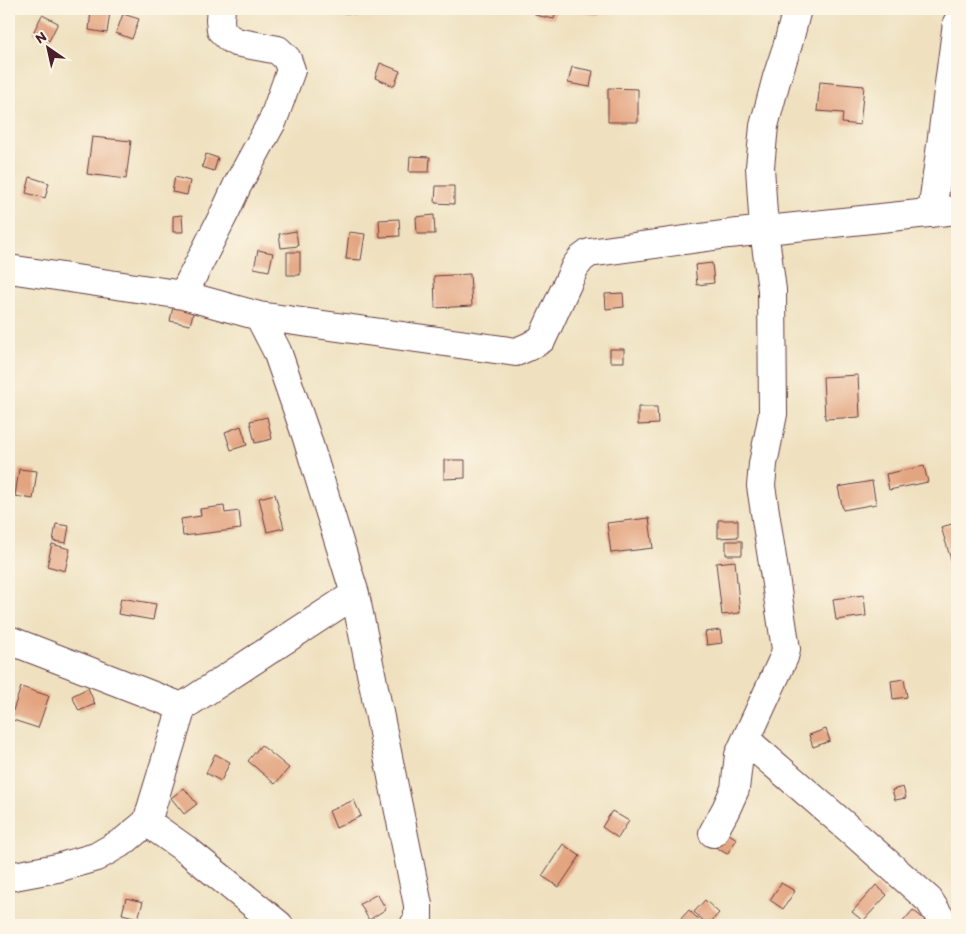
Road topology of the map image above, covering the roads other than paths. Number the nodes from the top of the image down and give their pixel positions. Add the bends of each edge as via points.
1 (221, 9) edge
2 (797, 9) edge
3 (957, 23) edge
4 (945, 212) edge
5 (764, 230) junction
6 (9, 269) edge
7 (183, 295) junction
8 (259, 316) junction
9 (355, 594) junction
10 (9, 640) edge
11 (182, 707) junction
12 (746, 740) junction
13 (147, 822) junction
14 (713, 833) dead end
15 (9, 877) edge
16 (279, 925) edge
17 (414, 925) edge
18 (945, 925) edge

1 - 7 street via 221,30 229,38 278,50 287,59 291,70 273,120
2 - 5 street via 764,126 760,167
3 - 4 street
4 - 5 street
5 - 8 street via 589,253 575,266 542,338 516,352
5 - 12 street via 772,290 773,414 761,486 786,649
6 - 7 street
7 - 8 street
8 - 9 street via 277,351
9 - 11 street
9 - 17 street via 418,905 418,919
10 - 11 street
11 - 13 street
12 - 14 street via 739,755 735,789
12 - 18 street via 929,900
13 - 15 street via 124,841 96,857
13 - 16 street

